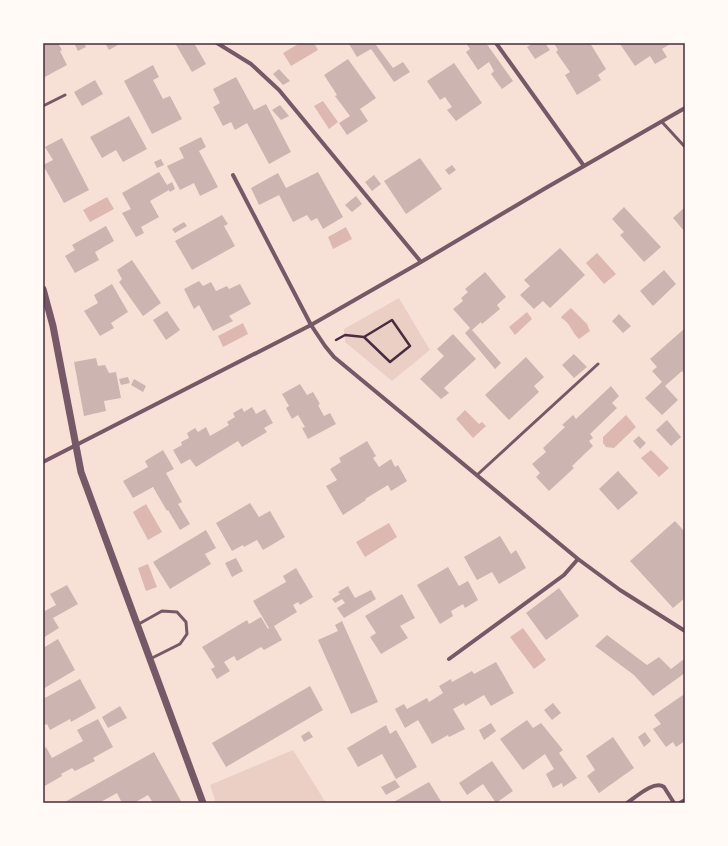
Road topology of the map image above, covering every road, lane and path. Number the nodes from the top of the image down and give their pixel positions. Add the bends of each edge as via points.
1 (217, 43) edge
2 (496, 43) edge
3 (64, 95) dead end
4 (43, 106) edge
5 (685, 108) edge
6 (662, 122) junction
7 (685, 147) edge
8 (584, 166) junction
9 (233, 175) dead end
10 (422, 262) junction
11 (43, 290) edge
12 (311, 325) junction
13 (345, 335) dead end
14 (364, 338) junction
15 (598, 364) dead end
16 (76, 446) junction
17 (43, 462) edge
18 (477, 475) junction
19 (578, 559) junction
20 (137, 625) junction
21 (685, 631) edge
22 (150, 659) junction
23 (449, 659) dead end
24 (685, 800) edge
25 (204, 803) edge
26 (627, 803) edge
27 (674, 803) edge
28 (680, 803) edge

1 - 10 street via 251,64 279,90
2 - 8 street
3 - 4 lane
5 - 6 street
6 - 7 lane
6 - 8 street
8 - 10 street
9 - 12 street
10 - 12 street
11 - 16 street via 53,326
12 - 16 street
12 - 18 street via 334,358
13 - 14 path
14 - 14 path via 390,362 410,346 392,320
15 - 18 lane
16 - 17 street
16 - 20 street via 81,472
18 - 19 street
19 - 21 street via 620,590
19 - 23 street via 564,575
20 - 22 street
20 - 22 lane via 162,610 177,612 186,622 187,634 180,644
22 - 25 street
24 - 28 street
26 - 27 street via 656,785 664,787

